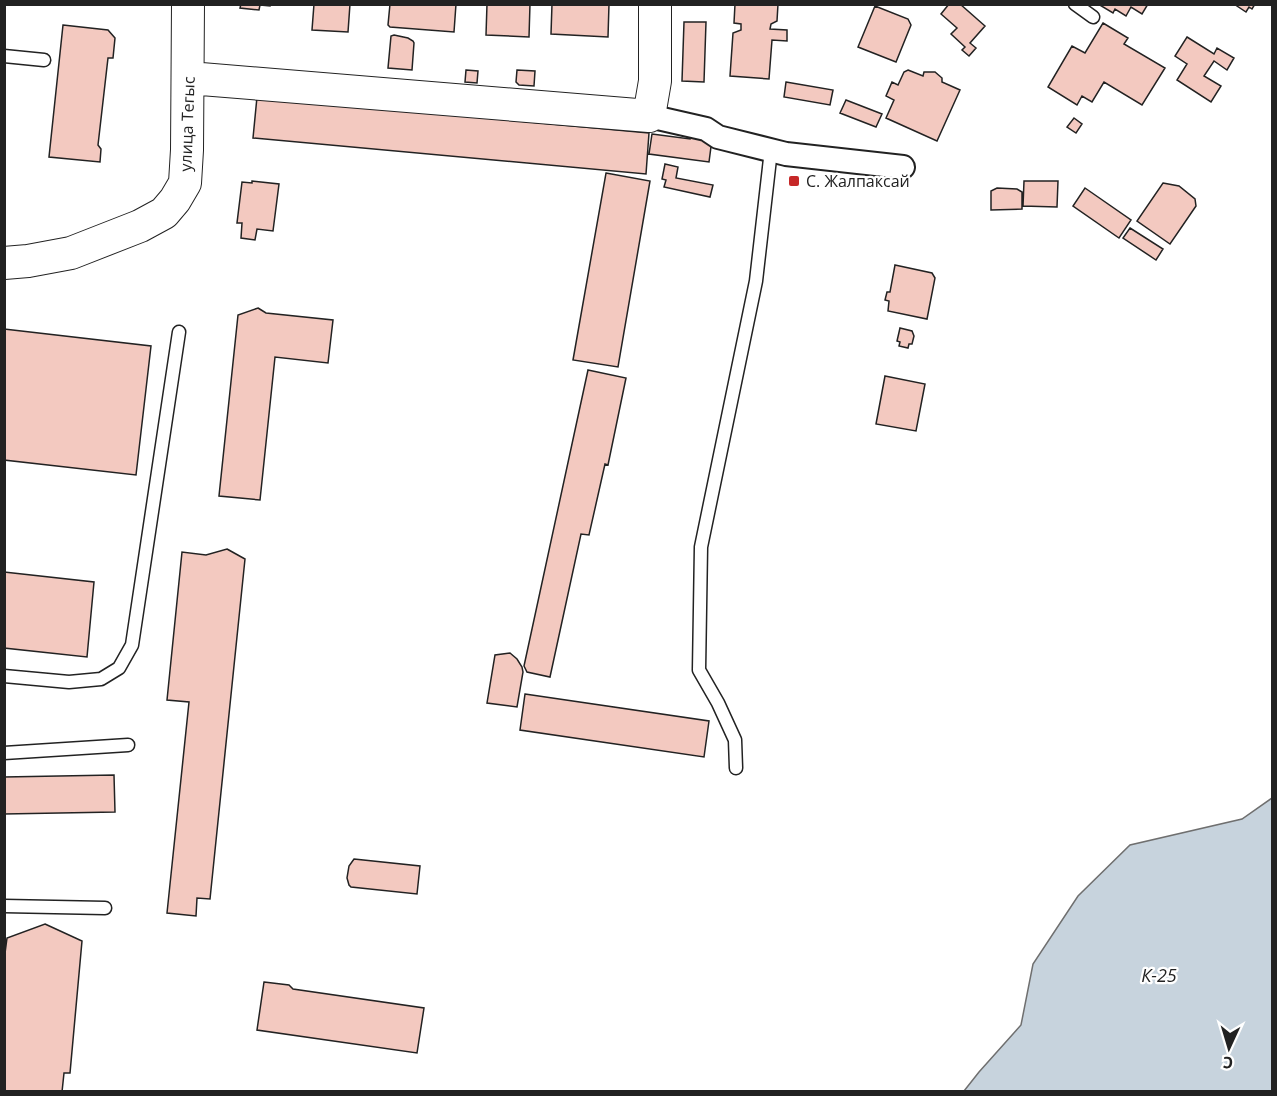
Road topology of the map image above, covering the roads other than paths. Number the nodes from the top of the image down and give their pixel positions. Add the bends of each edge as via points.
1 (188, 4) edge
2 (655, 4) edge
3 (1075, 4) edge
4 (1093, 17) dead end
5 (4, 56) edge
6 (44, 60) dead end
7 (189, 78) junction
8 (649, 116) junction
9 (771, 150) junction
10 (903, 167) dead end
11 (4, 263) edge
12 (179, 332) dead end
13 (4, 675) edge
14 (128, 745) dead end
15 (4, 753) edge
16 (736, 768) dead end
17 (4, 906) edge
18 (105, 908) dead end

1 - 7 street, улица Тегыс
2 - 8 street via 655,81
3 - 4 lane
5 - 6 lane
7 - 8 street
7 - 11 street, улица Тегыс via 185,183 164,213 71,253
8 - 9 street
9 - 10 street
9 - 16 lane via 756,281 701,547 699,670 735,740
12 - 13 lane via 132,645 119,668 101,680 69,682
14 - 15 lane
17 - 18 lane

